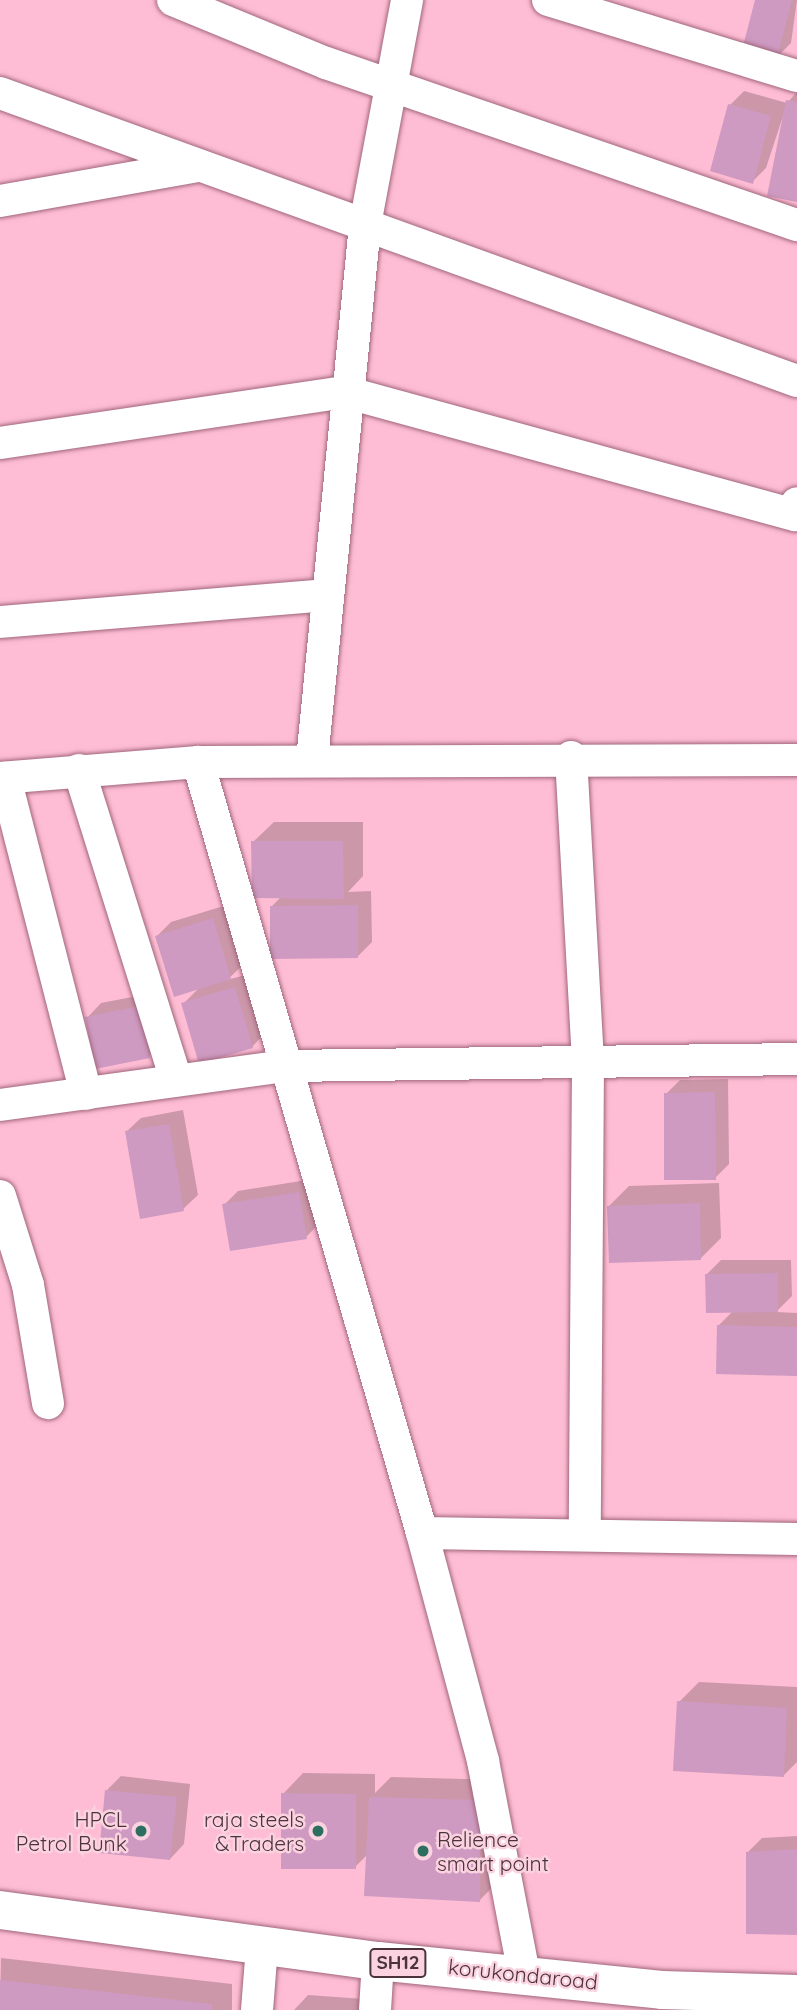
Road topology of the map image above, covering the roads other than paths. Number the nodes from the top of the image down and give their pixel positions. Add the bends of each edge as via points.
1 (173, 0) edge
2 (407, 0) edge
3 (548, 0) edge
4 (797, 76) edge
5 (392, 86) junction
6 (0, 93) edge
7 (200, 165) junction
8 (0, 201) edge
9 (365, 225) junction
10 (797, 225) edge
11 (797, 381) edge
12 (345, 392) junction
13 (0, 443) edge
14 (797, 503) edge
15 (327, 595) junction
16 (0, 622) edge
17 (571, 757) junction
18 (312, 760) junction
19 (797, 760) edge
20 (198, 762) junction
21 (79, 770) junction
22 (2, 778) edge
23 (797, 1059) edge
24 (588, 1064) junction
25 (286, 1066) junction
26 (177, 1080) junction
27 (86, 1094) junction
28 (0, 1105) edge
29 (0, 1196) edge
30 (48, 1403) dead end
31 (422, 1533) junction
32 (585, 1535) junction
33 (797, 1539) edge
34 (0, 1910) edge
35 (262, 1946) junction
36 (378, 1961) junction
37 (524, 1973) junction
38 (797, 1994) edge
39 (661, 2000) edge
40 (257, 2010) edge
41 (375, 2010) edge

1 - 5 street
2 - 5 street
3 - 4 street
5 - 9 street
5 - 10 street
6 - 7 street
7 - 8 street
7 - 9 street
9 - 11 street
9 - 12 street
12 - 13 street
12 - 14 street via 795,515
12 - 15 street
15 - 16 street
15 - 18 street
17 - 18 street
17 - 19 street
17 - 24 street
18 - 20 street
20 - 21 street
20 - 25 street
21 - 22 street
21 - 26 street
22 - 27 street
23 - 24 street
24 - 25 street
24 - 32 street
25 - 26 street
25 - 31 street
26 - 27 street
27 - 28 street
29 - 30 street via 29,1285
31 - 32 street
31 - 37 street via 483,1761
32 - 33 street
34 - 35 main road, korukondaroad / SH12
35 - 36 main road, korukondaroad / SH12
35 - 40 street
36 - 37 main road, korukondaroad / SH12
36 - 41 street
37 - 39 main road, korukondaroad / SH12
38 - 39 main road, korukondaroad / SH12

